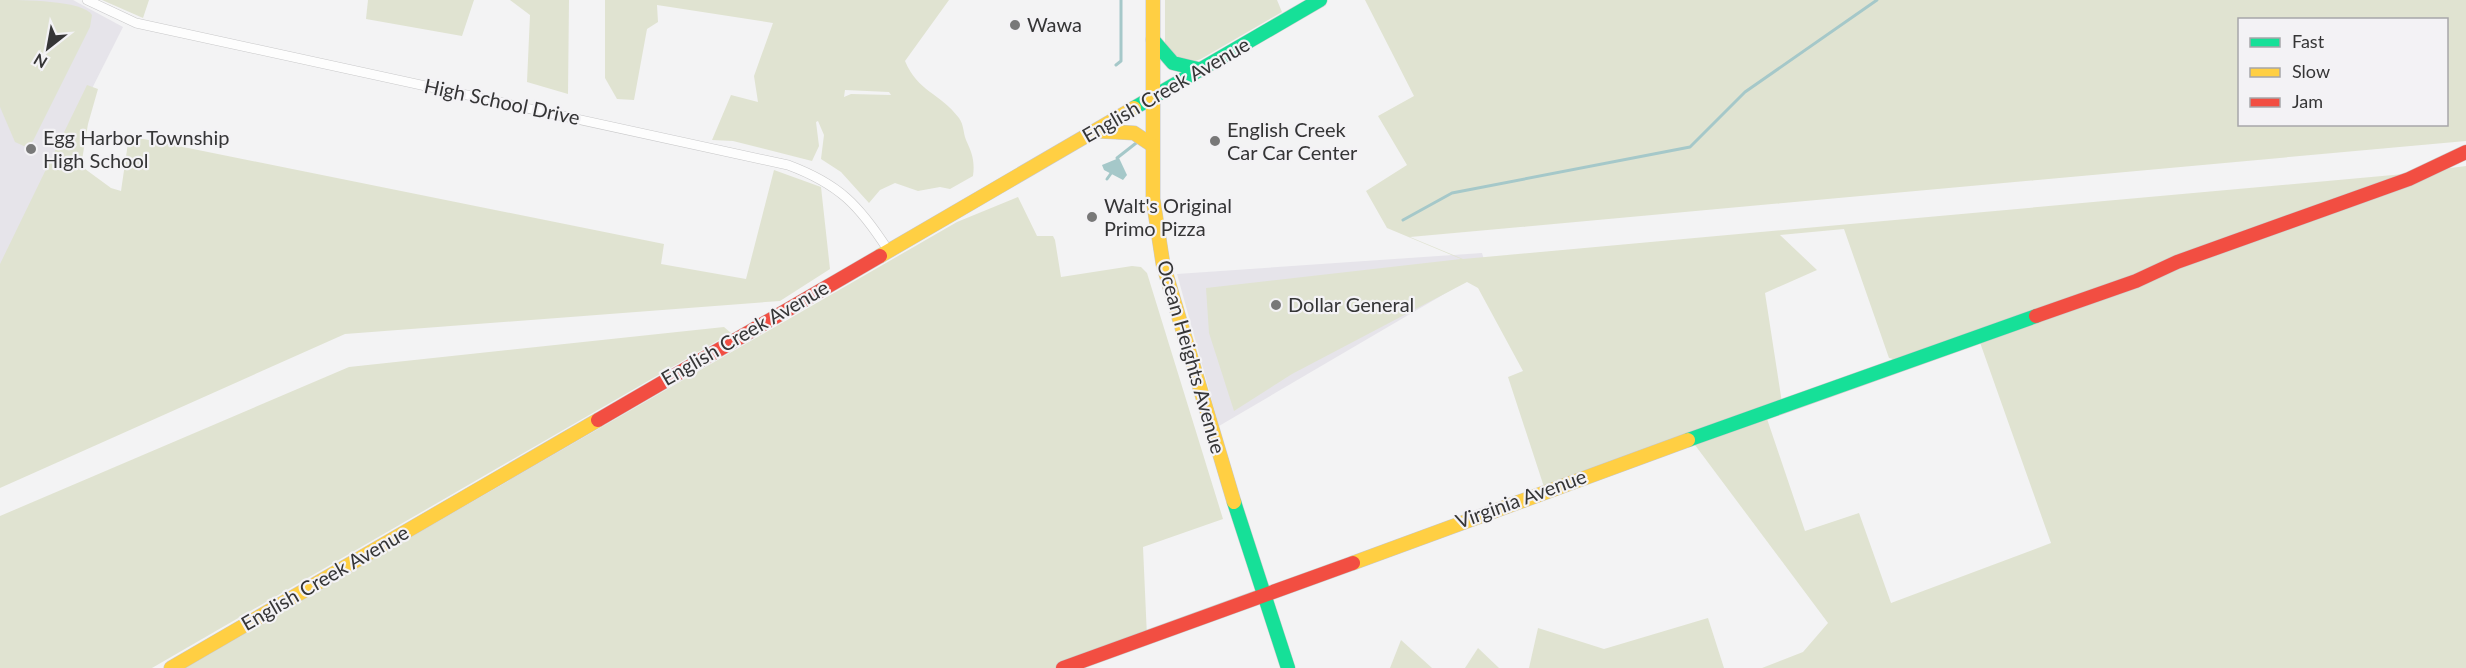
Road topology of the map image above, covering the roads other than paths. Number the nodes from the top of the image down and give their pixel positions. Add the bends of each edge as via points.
1 (87, 0) edge
2 (1153, 0) edge
3 (1320, 0) edge
4 (1152, 39) junction
5 (1204, 70) junction
6 (1150, 100) junction
7 (1095, 131) junction
8 (1152, 145) junction
9 (2466, 152) edge
10 (888, 250) junction
11 (1264, 597) junction
12 (171, 668) edge
13 (1063, 668) edge
14 (1288, 668) edge

1 - 10 street, High School Drive via 136,22 788,165 821,179 850,199
2 - 4 main road, Ocean Heights Avenue
3 - 5 main road, English Creek Avenue
4 - 5 main road via 1172,65
4 - 6 main road, Ocean Heights Avenue
5 - 6 main road, English Creek Avenue
6 - 7 main road, English Creek Avenue
6 - 8 main road, Ocean Heights Avenue
7 - 8 main road via 1136,132
7 - 10 main road, English Creek Avenue
8 - 11 main road, Ocean Heights Avenue via 1153,200 1171,297
9 - 11 main road, Virginia Avenue via 2409,179 1550,488
10 - 12 main road, English Creek Avenue
11 - 13 main road, Virginia Avenue
11 - 14 main road, Ocean Heights Avenue

